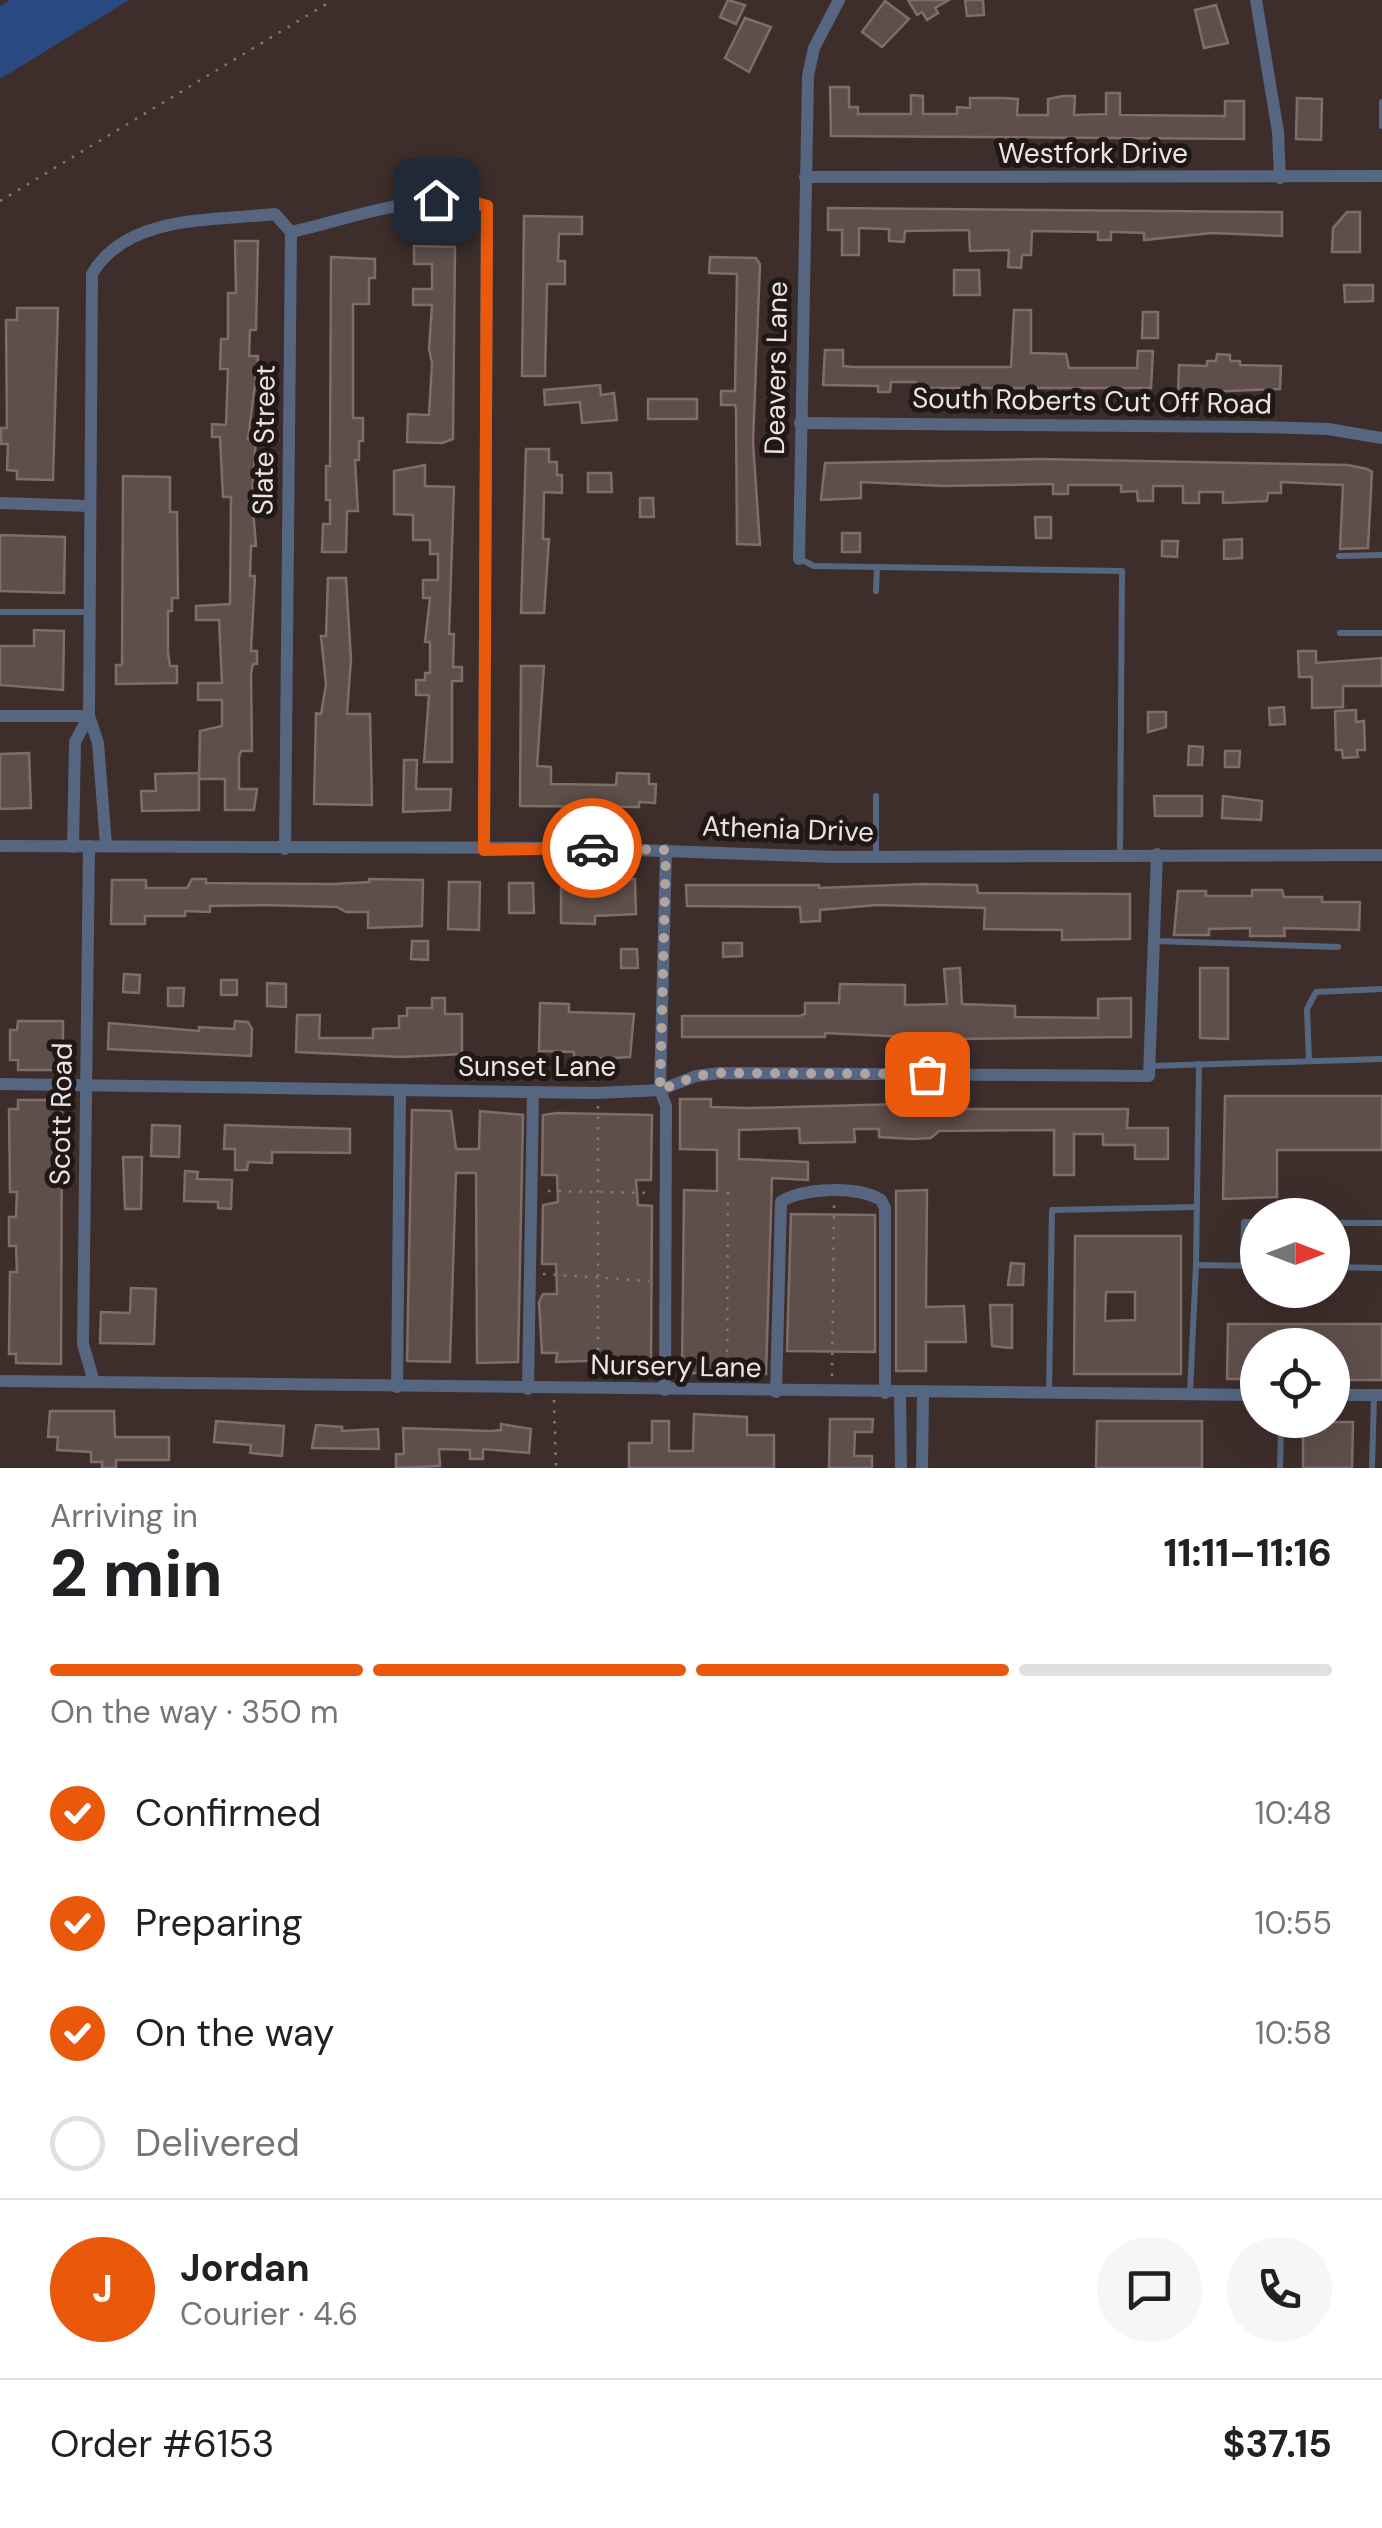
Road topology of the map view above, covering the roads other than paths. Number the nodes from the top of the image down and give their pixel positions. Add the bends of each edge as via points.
1 (839, 0) edge
2 (1256, 0) edge
3 (1382, 102) edge
4 (1382, 126) edge
5 (1382, 176) edge
6 (804, 177) junction
7 (1280, 178) junction
8 (291, 232) junction
9 (800, 424) junction
10 (1382, 438) edge
11 (0, 504) edge
12 (90, 506) junction
13 (1382, 555) edge
14 (1339, 556) dead end
15 (798, 559) joint
16 (876, 568) junction
17 (876, 591) dead end
18 (0, 612) edge
19 (89, 612) junction
20 (1340, 633) dead end
21 (1382, 633) edge
22 (0, 716) edge
23 (89, 716) junction
24 (876, 796) dead end
25 (106, 845) junction
26 (0, 846) edge
27 (89, 846) junction
28 (73, 847) junction
29 (284, 848) junction
30 (484, 850) junction
31 (666, 850) junction
32 (1120, 854) junction
33 (1157, 854) junction
34 (1382, 856) edge
35 (876, 857) junction
36 (1155, 941) junction
37 (1338, 946) dead end
38 (1382, 989) edge
39 (1309, 1060) junction
40 (1382, 1060) edge
41 (1199, 1064) junction
42 (1151, 1066) junction
43 (0, 1084) edge
44 (86, 1085) junction
45 (400, 1090) junction
46 (660, 1090) junction
47 (533, 1092) junction
48 (1197, 1207) junction
49 (1350, 1223) edge
50 (1382, 1223) edge
51 (1196, 1264) junction
52 (1240, 1266) edge
53 (1350, 1268) edge
54 (1382, 1268) edge
55 (0, 1381) edge
56 (94, 1382) junction
57 (396, 1388) junction
58 (528, 1389) junction
59 (665, 1390) junction
60 (776, 1392) junction
61 (885, 1393) junction
62 (900, 1393) junction
63 (923, 1393) junction
64 (1048, 1394) junction
65 (1190, 1394) junction
66 (1378, 1394) edge
67 (1240, 1395) edge
68 (1350, 1395) edge
69 (1281, 1438) edge
70 (900, 1468) edge
71 (922, 1468) edge
72 (1280, 1468) edge
73 (1372, 1468) edge

1 - 6 street, Deavers Lane via 814,48 808,76
2 - 7 street
3 - 4 lane
5 - 7 street, Westfork Drive
6 - 7 street, Westfork Drive
6 - 9 street, Deavers Lane
8 - 12 street via 275,214 158,227 124,239 101,258 92,274
8 - 29 street, Slate Street
8 - 30 street via 436,200 487,206
9 - 10 street, South Roberts Cut Off Road via 1258,427
9 - 15 street, Deavers Lane
11 - 12 street
12 - 19 street
13 - 14 lane
15 - 16 lane via 814,566
16 - 17 lane
16 - 32 lane via 1122,571
18 - 19 lane
19 - 23 street
20 - 21 lane
22 - 23 street
23 - 25 street via 100,759
23 - 28 street via 75,742
24 - 35 lane
25 - 27 street, Athenia Drive
25 - 29 street, Athenia Drive
26 - 28 street, Athenia Drive
27 - 28 street, Athenia Drive
27 - 44 street, Scott Road
29 - 30 street, Athenia Drive
30 - 31 street, Athenia Drive
31 - 35 street, Athenia Drive
31 - 46 street
32 - 33 street, Athenia Drive
32 - 35 street, Athenia Drive
33 - 34 street, Athenia Drive
33 - 36 street
36 - 37 lane
36 - 42 street
38 - 39 lane via 1316,992 1307,1009
39 - 40 lane
39 - 41 lane
41 - 42 lane
41 - 48 lane
42 - 46 street, Sunset Lane via 1149,1076 720,1073
43 - 44 street, Sunset Lane
44 - 45 street, Sunset Lane
44 - 56 street, Scott Road via 83,1344
45 - 47 street, Sunset Lane
45 - 57 street
46 - 47 street, Sunset Lane
46 - 59 street via 666,1106
47 - 58 street
48 - 51 lane
48 - 64 lane via 1052,1210
49 - 50 lane
51 - 52 lane
51 - 65 lane
53 - 54 lane
55 - 56 street, Nursery Lane
56 - 57 street, Nursery Lane
57 - 58 street, Nursery Lane
58 - 59 street, Nursery Lane
59 - 60 street, Nursery Lane
60 - 61 street, Nursery Lane
60 - 61 street via 779,1211 789,1196 834,1193 872,1194 885,1208
61 - 62 street, Nursery Lane
62 - 63 street, Nursery Lane
62 - 70 street
63 - 64 street, Nursery Lane
63 - 71 street
64 - 65 street, Nursery Lane
65 - 67 street, Nursery Lane
66 - 68 street
66 - 73 lane
69 - 72 lane

